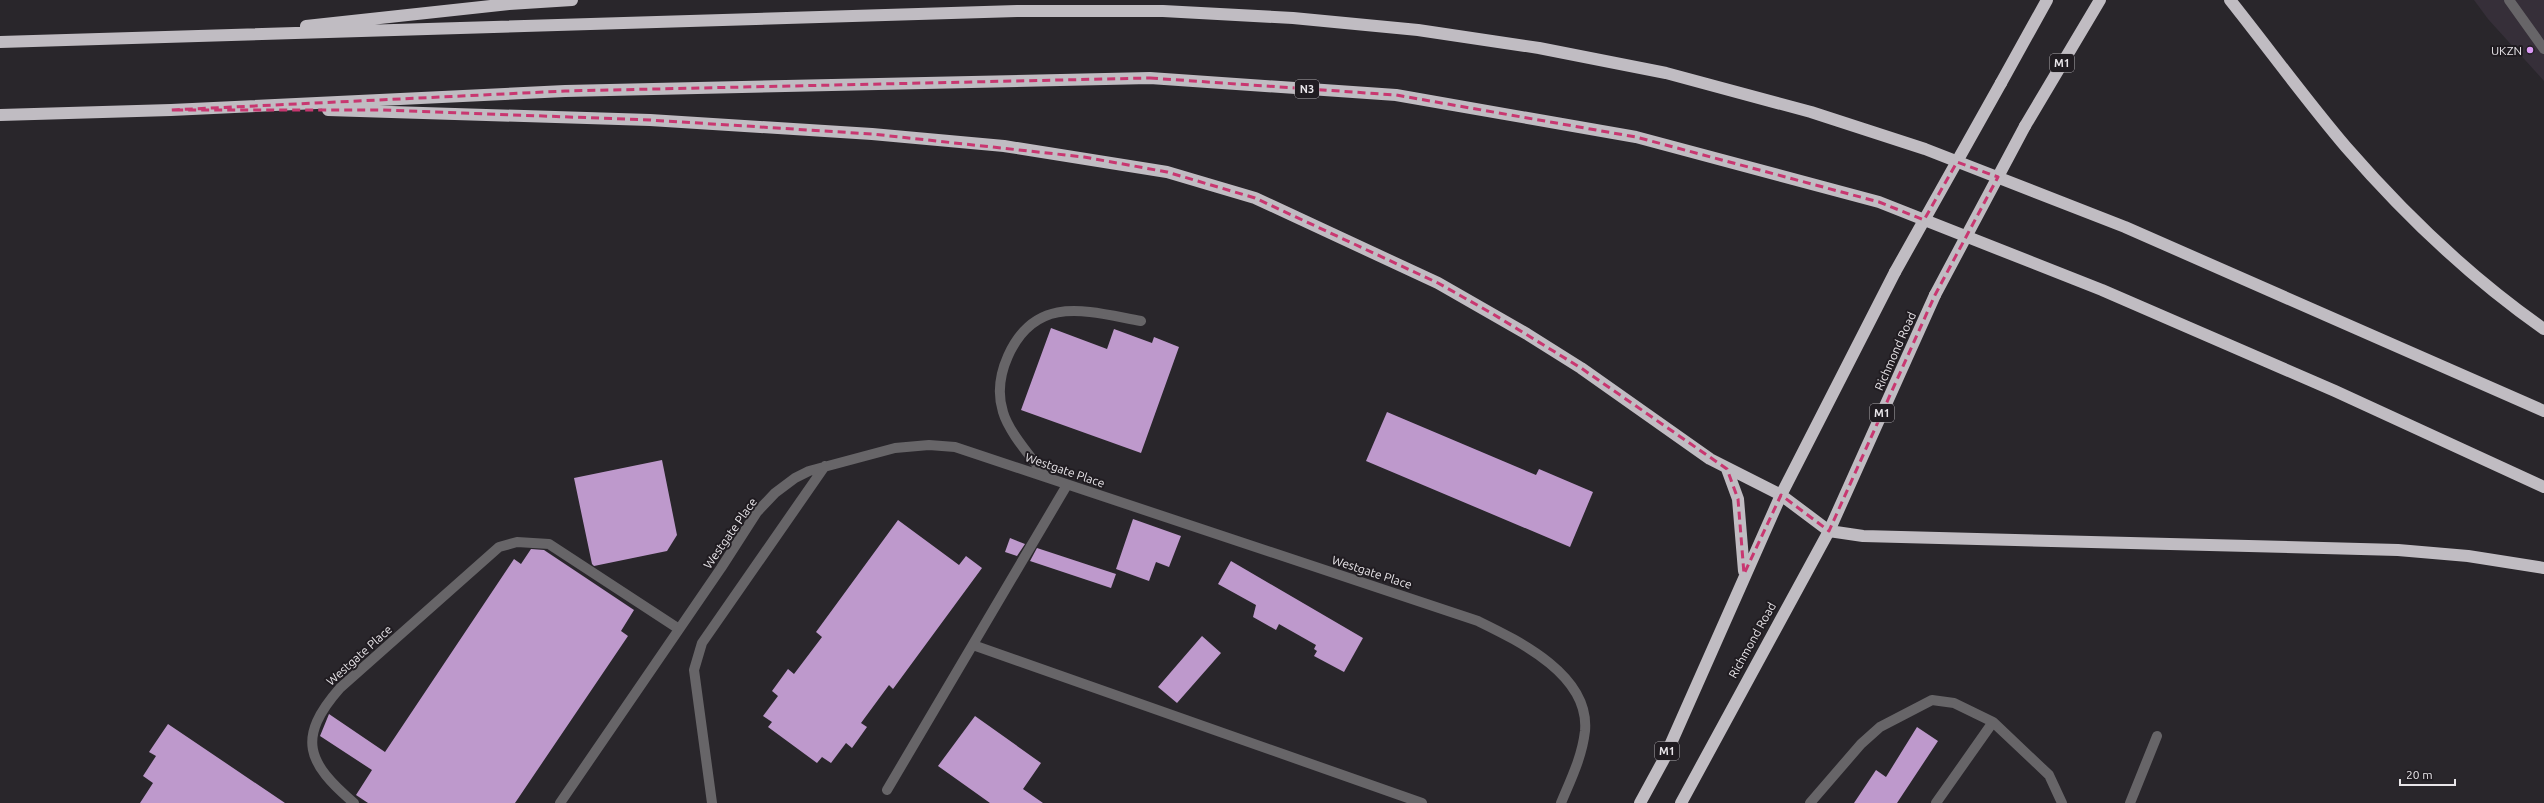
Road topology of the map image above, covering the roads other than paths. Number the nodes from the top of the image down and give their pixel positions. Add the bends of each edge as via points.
1 (572, 0) edge
2 (2047, 0) edge
3 (2100, 0) edge
4 (2230, 0) edge
5 (2509, 0) edge
6 (212, 37) junction
7 (0, 42) edge
8 (2544, 49) edge
9 (171, 110) junction
10 (0, 115) edge
11 (1140, 321) dead end
12 (2544, 329) edge
13 (2544, 411) edge
14 (825, 466) junction
15 (1727, 469) junction
16 (1045, 476) junction
17 (1067, 485) junction
18 (2544, 487) edge
19 (1781, 495) junction
20 (1829, 531) junction
21 (2544, 568) edge
22 (1744, 574) junction
23 (679, 629) junction
24 (972, 645) junction
25 (1993, 722) junction
26 (2157, 736) dead end
27 (887, 790) dead end
28 (354, 803) edge
29 (560, 803) edge
30 (712, 803) edge
31 (1422, 803) edge
32 (1561, 803) edge
33 (1640, 803) edge
34 (1681, 803) edge
35 (1810, 803) edge
36 (1936, 803) edge
37 (2062, 803) edge
38 (2130, 803) edge

1 - 6 highway via 501,5
2 - 19 highway, M1, bridge via 1895,272
3 - 20 highway, Richmond Road / M1, bridge via 2025,126 1935,295
4 - 12 highway via 2346,147 2432,238 2503,300
5 - 8 lane
6 - 7 highway
6 - 13 highway via 1017,11 1163,11 1293,18 1402,29 1539,48 1666,73 1810,112 1925,149 2125,227
9 - 10 highway, N3
9 - 15 highway via 382,110 650,120 848,132 1004,146 1167,172 1255,198 1438,283 1581,368
9 - 18 highway, N3 via 565,91 1150,78 1396,95 1636,137 1879,202 2102,290 2335,391
11 - 16 lane via 1094,313 1060,311 1042,316 1020,334 1003,369 1000,396 1008,423
14 - 16 lane, Westgate Place via 894,448 929,445 955,447
14 - 23 lane, Westgate Place via 795,478 775,493 757,512
14 - 30 lane via 702,643 697,655 694,670
15 - 19 highway
15 - 22 highway via 1738,499
16 - 17 lane, Westgate Place
17 - 24 lane
17 - 32 lane, Westgate Place via 1478,621 1539,654 1557,670 1582,709 1585,729 1580,757
19 - 20 highway
19 - 22 highway, M1
20 - 21 highway via 1863,536 2398,550 2468,556
20 - 34 highway, Richmond Road / M1
22 - 33 highway, M1 via 1664,759
23 - 28 lane, Westgate Place via 549,544 517,542 499,547 340,688 319,714 311,742 314,755 332,784
23 - 29 lane, Westgate Place
24 - 27 lane
24 - 31 lane
25 - 35 lane via 1954,703 1932,700 1923,703 1880,727 1861,744
25 - 36 lane
25 - 37 lane via 2049,775
26 - 38 lane

